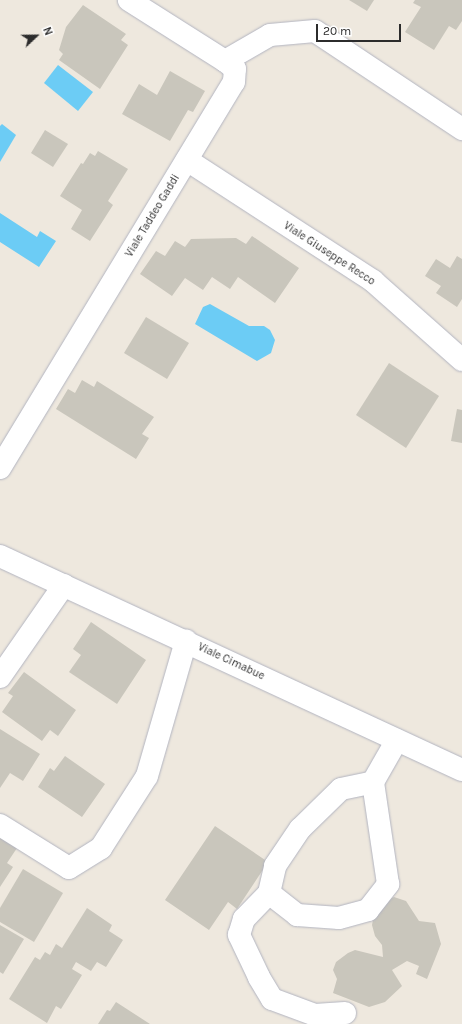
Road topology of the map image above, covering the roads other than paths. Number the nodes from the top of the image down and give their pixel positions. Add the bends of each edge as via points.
1 (129, 0) edge
2 (226, 61) junction
3 (462, 129) edge
4 (187, 160) junction
5 (462, 360) edge
6 (0, 468) edge
7 (0, 555) edge
8 (64, 585) junction
9 (186, 642) junction
10 (0, 677) edge
11 (397, 740) junction
12 (462, 770) edge
13 (373, 782) junction
14 (0, 825) edge
15 (269, 893) junction
16 (345, 1013) dead end

1 - 2 street
2 - 3 street via 270,35 315,31
2 - 4 street, Viale Taddeo Gaddi via 235,69 234,82
4 - 5 street, Viale Giuseppe Recco via 373,282
4 - 6 street, Viale Taddeo Gaddi
7 - 8 street, Viale Cimabue
8 - 9 street, Viale Cimabue
8 - 10 street
9 - 11 street, Viale Cimabue
9 - 14 street via 147,776 101,848 69,868
11 - 12 street, Viale Cimabue
11 - 13 street
13 - 15 street via 341,789 300,829 275,866
13 - 15 street via 388,884 368,910 338,918 297,915
15 - 16 street via 244,919 239,935 272,998 315,1015

